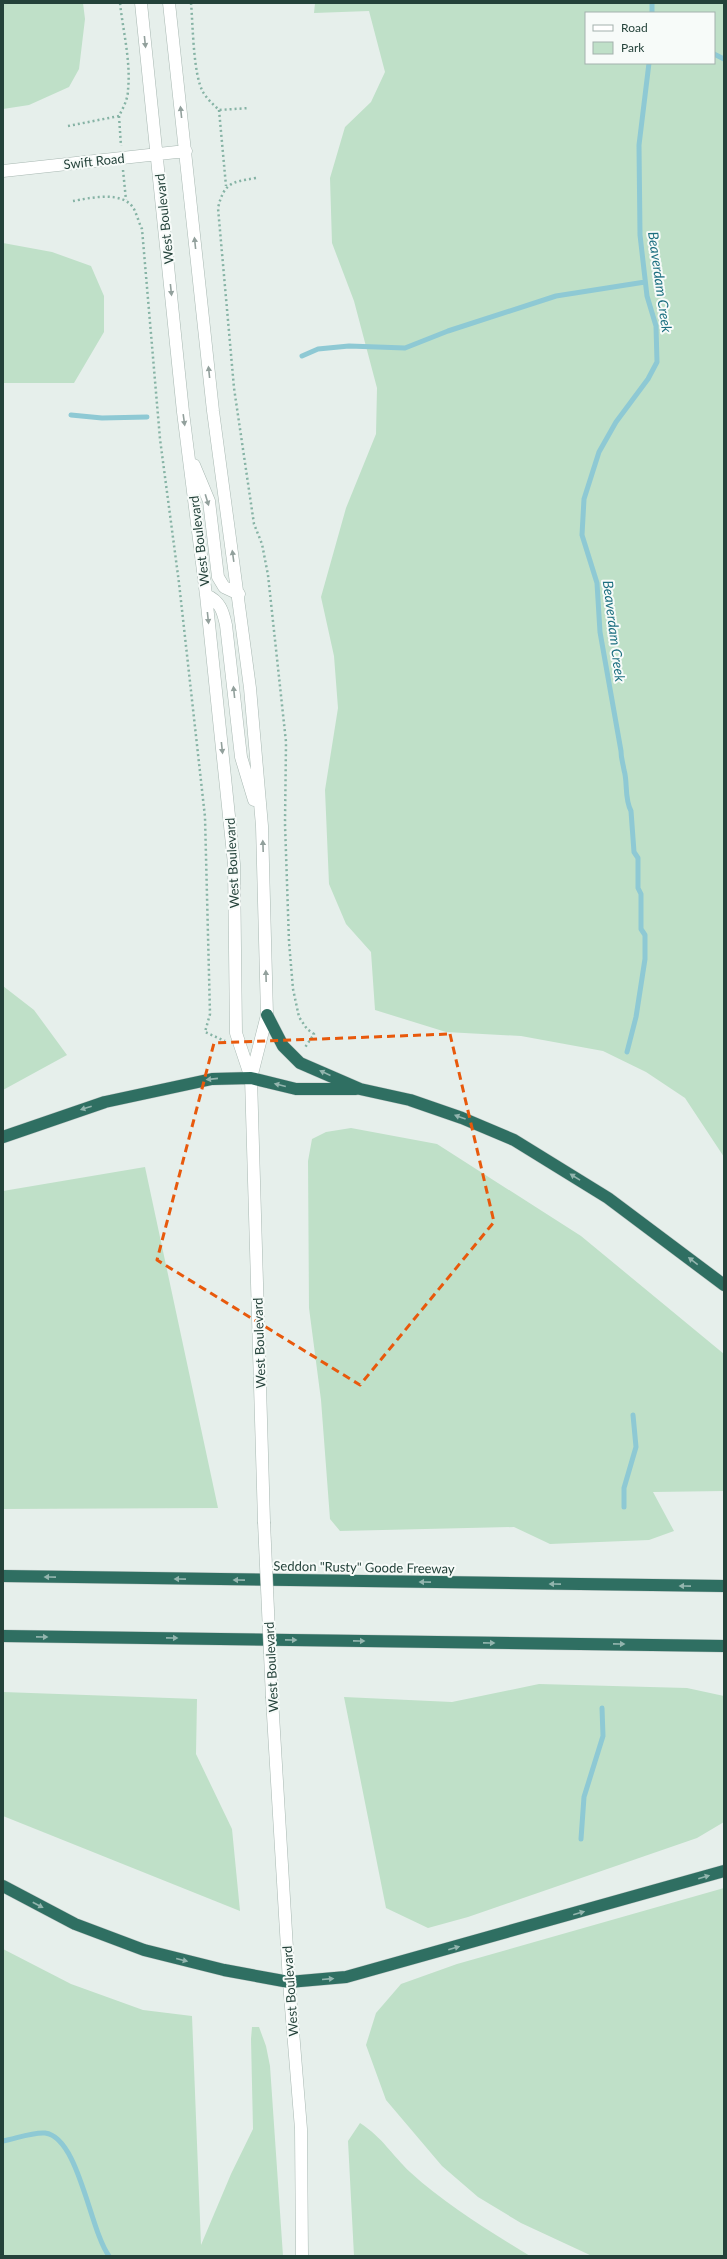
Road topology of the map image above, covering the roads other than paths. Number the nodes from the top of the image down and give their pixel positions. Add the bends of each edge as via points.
1 (141, 3) edge
2 (169, 3) edge
3 (186, 151) junction
4 (158, 154) junction
5 (3, 171) edge
6 (188, 450) junction
7 (239, 594) junction
8 (206, 595) junction
9 (262, 826) junction
10 (267, 1015) junction
11 (251, 1078) junction
12 (360, 1089) junction
13 (3, 1137) edge
14 (724, 1285) edge
15 (3, 1576) edge
16 (724, 1586) edge
17 (3, 1636) edge
18 (724, 1646) edge
19 (724, 1871) edge
20 (3, 1886) edge
21 (289, 1982) junction
22 (302, 2256) edge

1 -> 4 street, West Boulevard
3 -> 2 street, West Boulevard
3 - 4 street, Swift Road
7 -> 3 street, West Boulevard via 213,411
4 - 5 street, Swift Road
4 -> 6 street, West Boulevard
6 -> 7 street via 209,501 218,577 224,587
6 - 8 street, West Boulevard
7 - 9 street, West Boulevard
9 -> 8 street via 241,757 226,625 217,601
8 -> 11 street, West Boulevard via 234,864 236,1033
10 -> 9 street, West Boulevard
10 - 11 street, West Boulevard
12 -> 10 highway via 300,1063 283,1046
12 -> 11 highway via 296,1089
11 -> 13 highway via 212,1078 160,1088 105,1102
11 - 21 street, West Boulevard, bridge via 264,1522
14 -> 12 highway via 608,1198 514,1140 410,1100
16 -> 15 highway, Seddon "Rusty" Goode Freeway
17 -> 18 highway
21 -> 19 highway via 346,1977
20 -> 21 highway via 75,1924 144,1950 224,1970
21 - 22 street, West Boulevard via 301,2129

